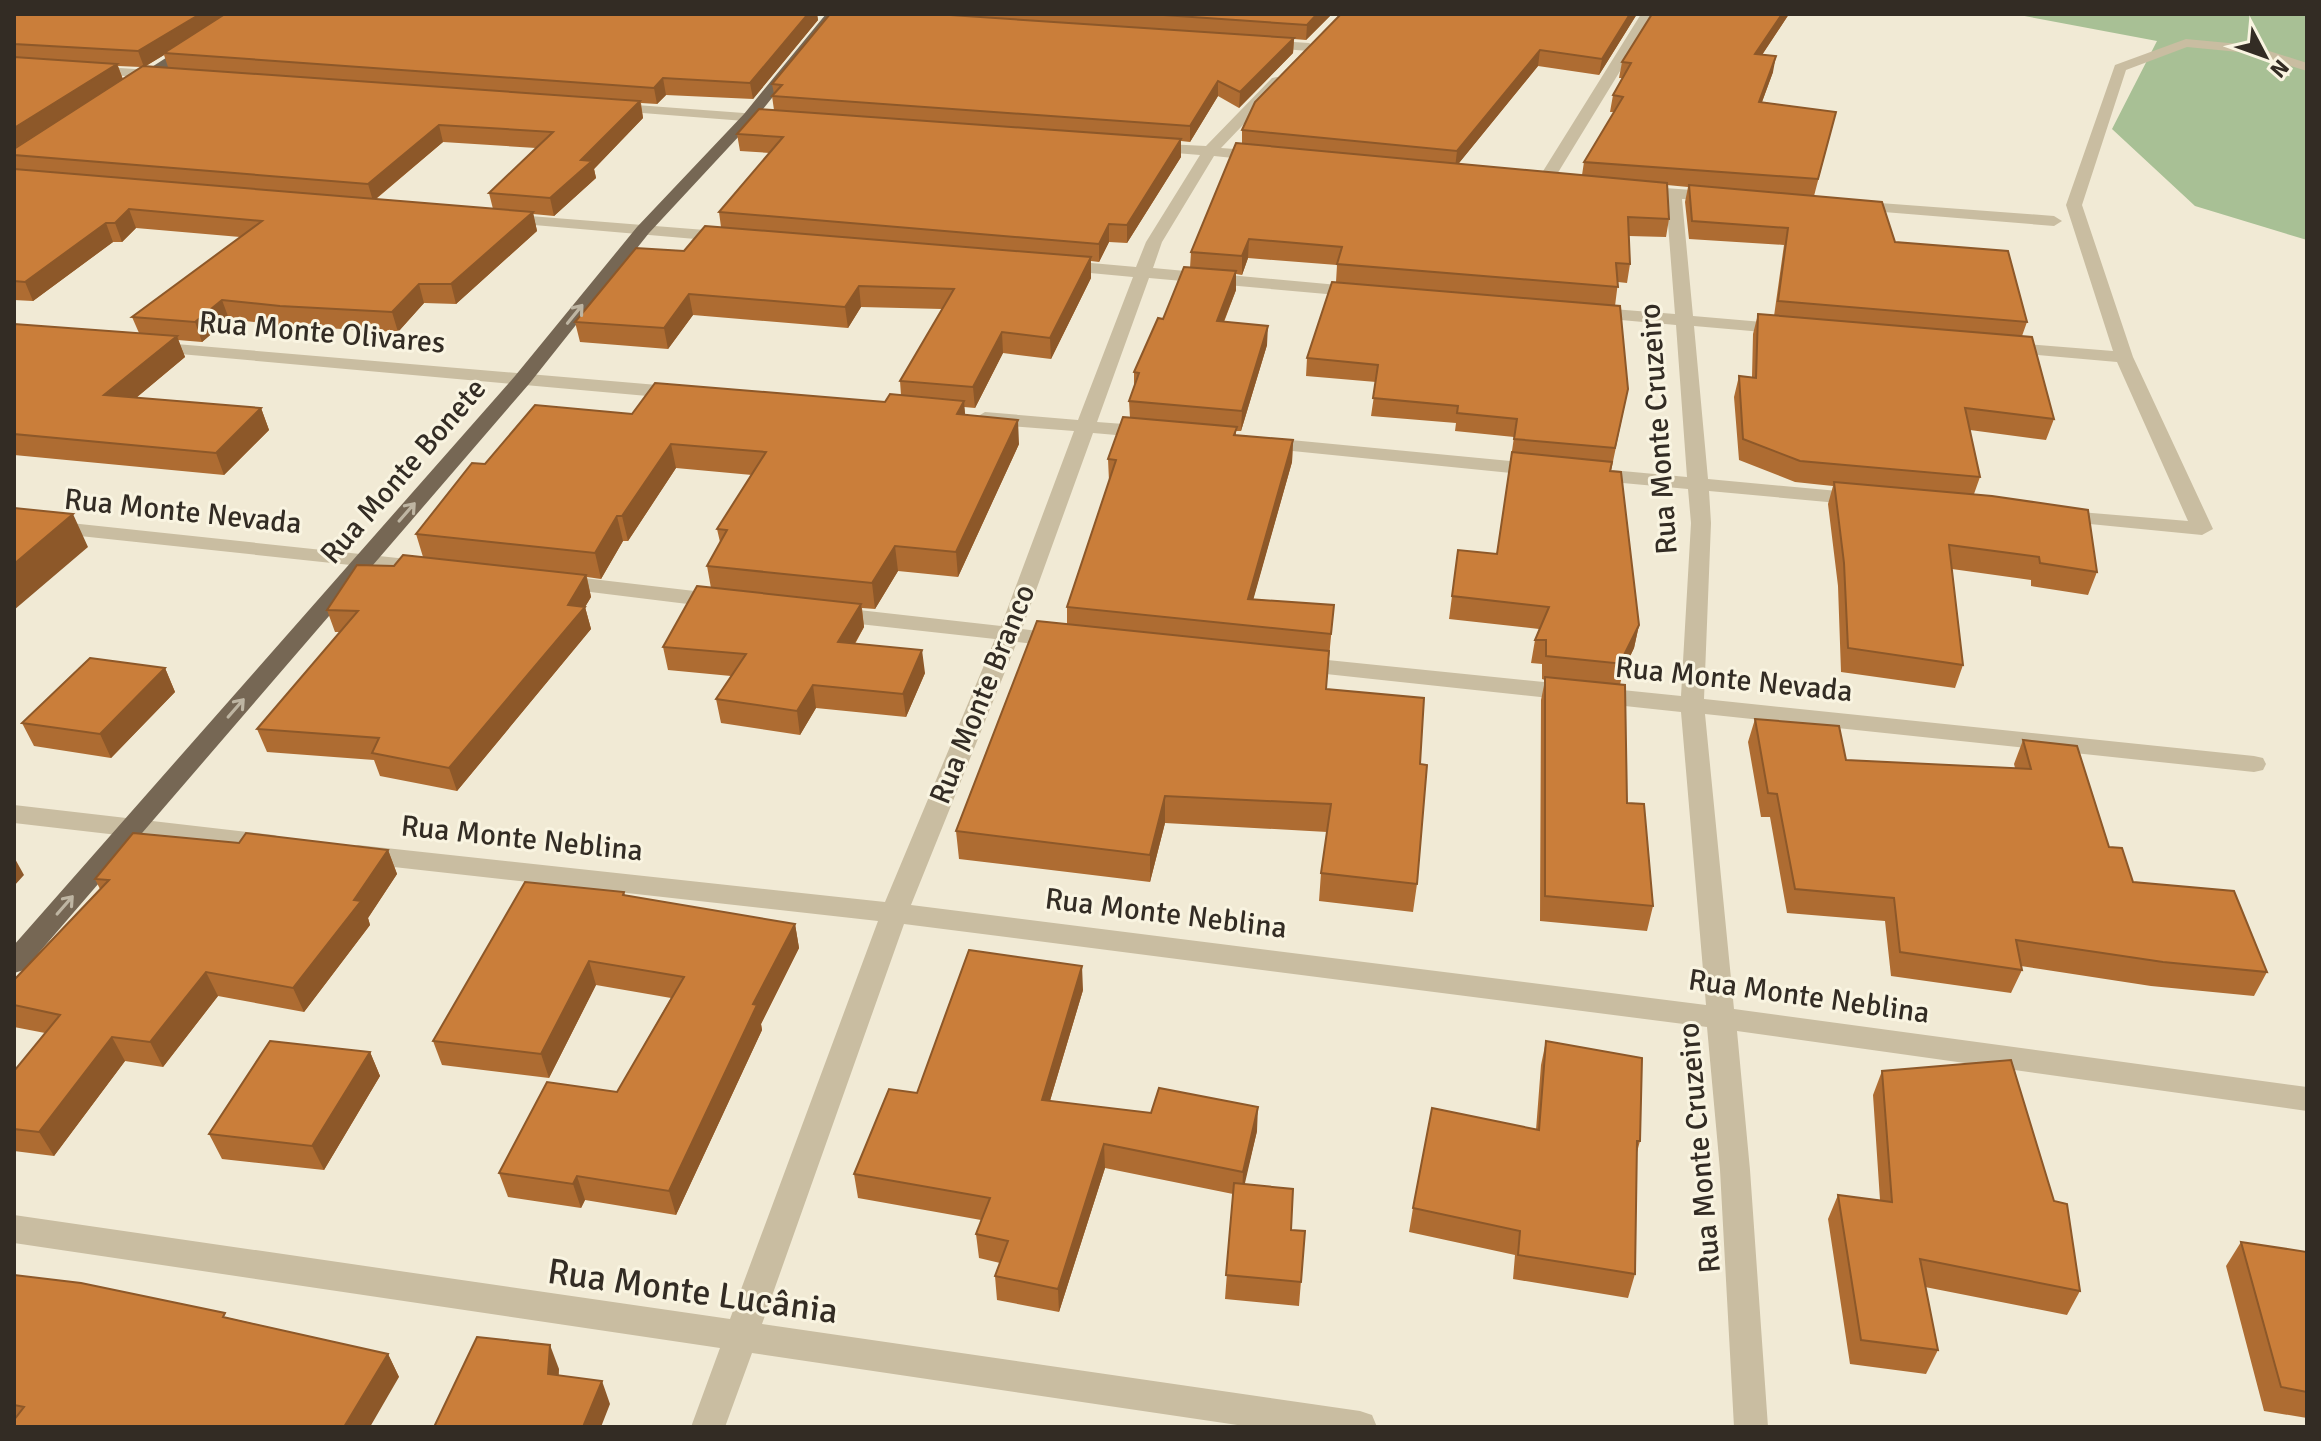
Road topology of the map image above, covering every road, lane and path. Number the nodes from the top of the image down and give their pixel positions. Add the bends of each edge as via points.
1 (243, 14) edge
2 (821, 14) edge
3 (1648, 14) edge
4 (838, 15) edge
5 (1246, 43) edge
6 (2307, 67) edge
7 (71, 69) edge
8 (148, 74) junction
9 (178, 76) edge
10 (121, 91) edge
11 (590, 106) edge
12 (749, 117) junction
13 (781, 119) edge
14 (1131, 145) edge
15 (1210, 151) junction
16 (1274, 157) edge
17 (1543, 184) edge
18 (1616, 189) edge
19 (1674, 193) junction
20 (1738, 198) edge
21 (1832, 205) edge
22 (486, 217) edge
23 (2054, 221) dead end
24 (643, 230) junction
25 (753, 239) edge
26 (1034, 263) edge
27 (1143, 273) junction
28 (1382, 294) edge
29 (1573, 310) edge
30 (1684, 320) junction
31 (1810, 331) edge
32 (125, 344) edge
33 (1982, 345) edge
34 (2124, 357) junction
35 (522, 380) junction
36 (693, 394) edge
37 (959, 416) edge
38 (1083, 426) junction
39 (1178, 435) edge
40 (1241, 441) edge
41 (1698, 485) junction
42 (1874, 500) edge
43 (2030, 514) edge
44 (14, 523) edge
45 (365, 560) junction
46 (444, 569) edge
47 (538, 580) edge
48 (742, 603) edge
49 (805, 611) edge
50 (1009, 634) junction
51 (1088, 642) edge
52 (1279, 662) edge
53 (1692, 705) junction
54 (2254, 764) dead end
55 (14, 814) edge
56 (131, 829) junction
57 (306, 848) edge
58 (338, 852) edge
59 (894, 913) junction
60 (14, 963) edge
61 (1720, 1018) junction
62 (2307, 1099) edge
63 (14, 1229) edge
64 (742, 1338) junction
65 (708, 1427) edge
66 (1360, 1427) edge
67 (1751, 1427) edge

1 - 8 main road
2 - 4 street
3 - 17 street
4 - 12 main road, Rua Monte Bonete
5 - 15 street, Rua Monte Branco via 1315,41
6 - 34 street via 2250,49 2186,43 2120,68 2074,205
7 - 8 street
8 - 9 street
8 - 10 main road
11 - 12 street
12 - 13 street
12 - 24 main road, Rua Monte Bonete
14 - 15 street
15 - 16 street
15 - 27 street, Rua Monte Branco via 1154,242
18 - 19 street
19 - 20 street
19 - 30 street, Rua Monte Cruzeiro
21 - 23 street
22 - 24 street
24 - 25 street
35 -> 24 main road, Rua Monte Bonete
26 - 27 street
27 - 28 street
27 - 38 street, Rua Monte Branco
29 - 30 street
30 - 31 street
30 - 41 street, Rua Monte Cruzeiro
32 - 35 street, Rua Monte Olivares
33 - 34 street
34 - 43 street via 2202,529
35 - 36 street, Rua Monte Olivares
45 -> 35 main road, Rua Monte Bonete
37 - 38 street
38 - 39 street
38 - 50 street, Rua Monte Branco
40 - 41 street
41 - 42 street
41 - 53 street, Rua Monte Cruzeiro via 1701,523
44 - 45 street, Rua Monte Nevada
45 - 46 street, Rua Monte Nevada
56 -> 45 main road, Rua Monte Bonete
47 - 48 street
49 - 50 street
50 - 51 street
50 - 59 street, Rua Monte Branco
52 - 53 street, Rua Monte Nevada
53 - 54 street, Rua Monte Nevada
53 - 61 street, Rua Monte Cruzeiro
55 - 56 street
56 - 57 street
60 -> 56 main road, Rua Monte Bonete
58 - 59 street, Rua Monte Neblina
59 - 61 street, Rua Monte Neblina
59 - 64 street, Rua Monte Branco
61 - 62 street, Rua Monte Neblina
61 - 67 street, Rua Monte Cruzeiro
63 - 64 street, Rua Monte Lucânia
64 - 65 street, Rua Monte Branco
64 - 66 street, Rua Monte Lucânia

